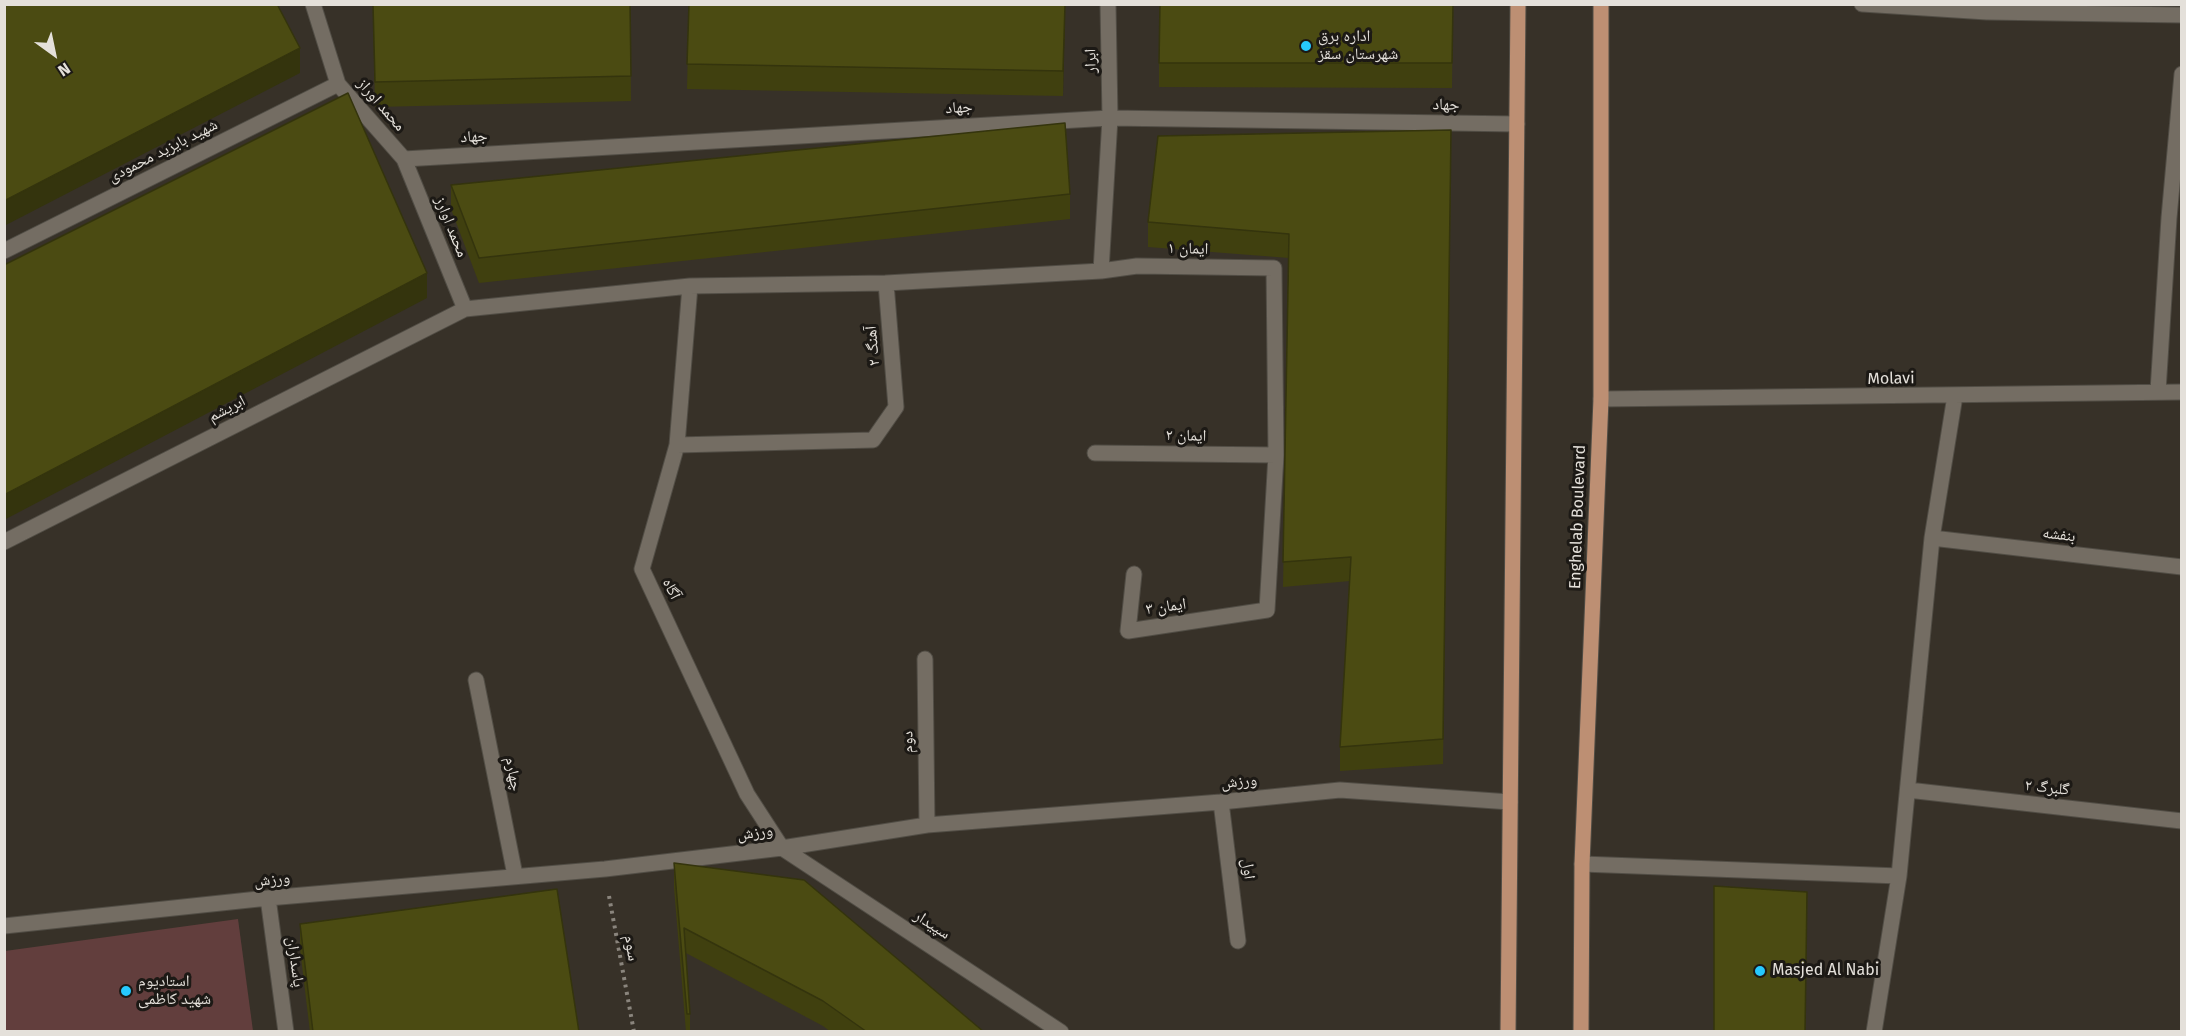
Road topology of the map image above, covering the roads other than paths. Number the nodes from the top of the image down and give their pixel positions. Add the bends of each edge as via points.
1 (313, 4) edge
2 (1108, 4) edge
3 (1518, 4) edge
4 (1601, 4) edge
5 (1862, 4) edge
6 (1988, 8) edge
7 (2181, 15) edge
8 (2181, 74) edge
9 (338, 84) junction
10 (1110, 118) junction
11 (1517, 124) junction
12 (404, 159) junction
13 (2175, 219) edge
14 (4, 251) edge
15 (1101, 271) junction
16 (886, 283) junction
17 (690, 286) junction
18 (465, 309) junction
19 (2158, 392) junction
20 (2181, 392) edge
21 (1955, 396) junction
22 (1601, 399) junction
23 (678, 446) junction
24 (1095, 453) dead end
25 (1276, 455) junction
26 (1932, 538) junction
27 (4, 542) edge
28 (2181, 567) edge
29 (1134, 574) dead end
30 (925, 659) dead end
31 (476, 680) dead end
32 (1908, 790) junction
33 (1221, 802) junction
34 (1510, 802) junction
35 (2181, 820) edge
36 (927, 825) junction
37 (782, 848) junction
38 (1582, 864) junction
39 (515, 875) junction
40 (1899, 876) junction
41 (268, 898) junction
42 (4, 926) edge
43 (1239, 941) dead end
44 (286, 1032) edge
45 (1061, 1032) edge
46 (1508, 1032) edge
47 (1581, 1032) edge
48 (1874, 1032) edge

1 - 9 street, محمد اوراز
2 - 10 street, ابرار
3 - 11 main road
4 - 22 main road, Enghelab Boulevard
5 - 6 street
6 - 7 street
8 - 13 street
9 - 12 street, محمد اوراز
9 - 14 street, شهید بایزید محمودی
10 - 11 street, جهاد
10 - 12 street, جهاد
10 - 15 street, ابرار
11 - 34 main road
12 - 18 street, محمد اوارز
13 - 19 street
15 - 16 street, ایمان ۱
15 - 25 street, ایمان ۱ via 1137,267 1274,268
16 - 17 street, ایمان ۱
16 - 23 street, آهنگ ۲ via 896,407 873,440
17 - 18 street, ایمان ۱
17 - 23 street, آگاه
18 - 27 street, ابریشم
19 - 20 street, Molavi
19 - 21 street, Molavi
21 - 22 street, Molavi
21 - 26 street
22 - 38 main road, Enghelab Boulevard
23 - 37 street, آگاه via 642,569 747,794
24 - 25 street, ایمان ۲
25 - 29 street, ایمان ۳ via 1267,610 1128,631
26 - 28 street, بنفشه
26 - 32 street
30 - 36 street, دوم
31 - 39 street, چهارم
32 - 35 street, گلبرگ ۲
32 - 40 street
33 - 34 street, ورزش via 1340,790
33 - 36 street, ورزش
33 - 43 street, اول
34 - 46 main road
36 - 37 street, ورزش
37 - 39 street, ورزش
37 - 45 street, سپیدار
38 - 40 street
38 - 47 main road, Enghelab Boulevard
39 - 41 street, ورزش
40 - 48 street
41 - 42 street, ورزش
41 - 44 street, پاسداران

